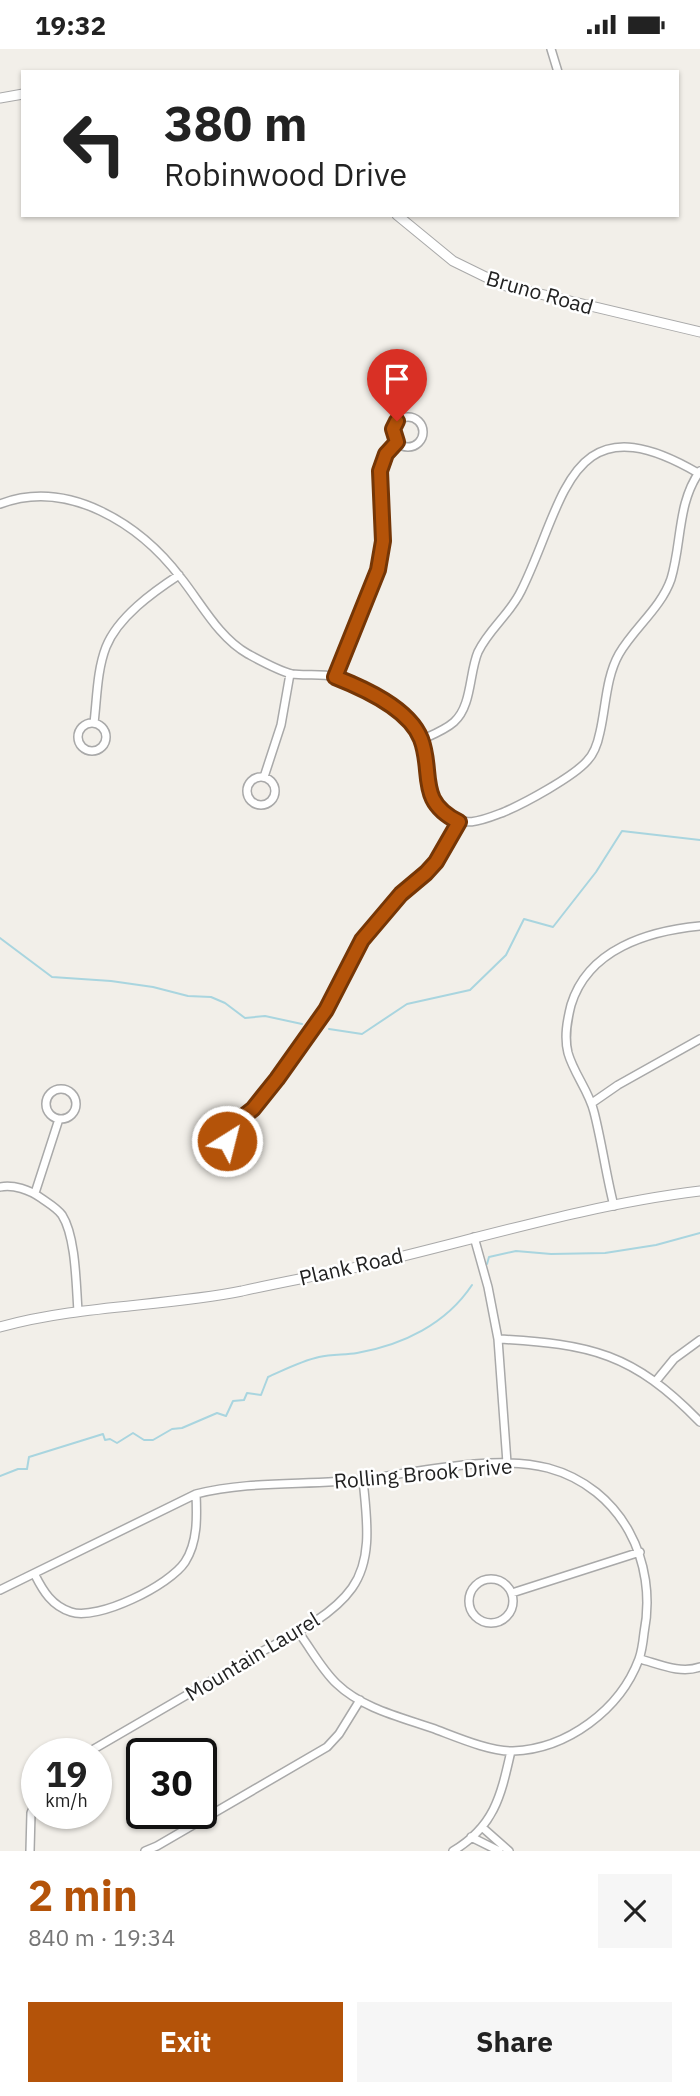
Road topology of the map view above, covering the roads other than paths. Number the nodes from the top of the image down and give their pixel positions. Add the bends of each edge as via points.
1 (551, 49) edge
2 (557, 70) edge
3 (21, 95) edge
4 (0, 98) edge
5 (399, 217) edge
6 (700, 331) edge
7 (397, 442) junction
8 (699, 472) edge
9 (0, 504) edge
10 (179, 575) junction
11 (290, 674) junction
12 (335, 677) junction
13 (94, 723) junction
14 (421, 740) junction
15 (264, 777) junction
16 (459, 822) junction
17 (700, 926) edge
18 (700, 1039) edge
19 (592, 1103) junction
20 (59, 1119) junction
21 (235, 1123) dead end
22 (0, 1187) edge
23 (700, 1191) edge
24 (35, 1193) junction
25 (614, 1206) junction
26 (474, 1237) junction
27 (78, 1311) junction
28 (0, 1327) edge
29 (498, 1339) junction
30 (700, 1340) edge
31 (656, 1381) junction
32 (700, 1422) edge
33 (507, 1463) junction
34 (363, 1479) junction
35 (196, 1494) junction
36 (640, 1552) junction
37 (35, 1575) junction
38 (0, 1590) edge
39 (512, 1593) junction
40 (299, 1633) junction
41 (640, 1659) junction
42 (700, 1667) edge
43 (360, 1700) junction
44 (112, 1739) edge
45 (511, 1751) junction
46 (483, 1828) junction
47 (31, 1829) edge
48 (471, 1837) junction
49 (30, 1851) edge
50 (145, 1851) edge
51 (453, 1851) edge
52 (499, 1851) edge
53 (509, 1851) edge

1 - 2 street
3 - 4 street
5 - 6 street, Bruno Road via 453,261 502,285
7 - 7 street via 393,429 397,421 405,417 418,420 423,431 419,443 408,447
7 - 12 street via 380,471 383,541 378,570
8 - 14 street via 664,456 626,447 606,449 578,468 549,521 520,593 481,645 462,712 455,722
8 - 16 street via 686,498 670,581 617,656 600,733 587,761 511,809 471,823
9 - 10 street via 36,496 84,504 134,531
10 - 11 street via 228,638 246,653
10 - 13 street via 134,610 106,646
11 - 12 street
11 - 15 street via 281,725
12 - 14 street via 390,704
13 - 13 street via 102,726 107,738 101,749 89,751 80,744 79,732
14 - 16 street via 432,799
15 - 15 street via 275,792 269,803 257,805 246,789 252,779
16 - 21 street via 436,862 362,940 326,1010 277,1079
17 - 19 street via 656,933 622,946 594,967 579,986 566,1041
18 - 19 street
19 - 25 street
20 - 20 street via 71,1115 75,1108 73,1095 62,1089 46,1101 48,1112
20 - 24 street
22 - 24 street
23 - 25 street, Plank Road
24 - 27 street via 58,1211 66,1224
25 - 26 street, Plank Road
26 - 27 street, Plank Road via 233,1292
26 - 29 street
27 - 28 street, Plank Road
29 - 31 street via 595,1350
29 - 33 street
30 - 31 street via 674,1359
31 - 32 street
33 - 34 street, Rolling Brook Drive
33 - 36 street, Rolling Brook Drive via 546,1467 586,1485 625,1523
34 - 35 street, Rolling Brook Drive via 236,1486
34 - 40 street, Mountain Laurel via 366,1538 360,1569 352,1588
35 - 37 street, Rolling Brook Drive
35 - 37 street via 195,1539 187,1560 147,1593 103,1610 73,1613 51,1601
36 - 39 street
36 - 41 street, Rolling Brook Drive via 648,1603
37 - 38 street, Rolling Brook Drive
39 - 39 street via 511,1610 499,1622 482,1621 470,1608 471,1591 484,1580 501,1581
40 - 43 street, Rolling Brook Drive via 334,1682
40 - 44 street, Mountain Laurel
41 - 42 street via 672,1668
41 - 45 street, Rolling Brook Drive via 595,1720 567,1737
43 - 45 street, Rolling Brook Drive via 461,1738
43 - 50 street via 327,1747
45 - 46 street via 496,1808
46 - 48 street
46 - 53 street
47 - 49 street
48 - 51 street
48 - 52 street

